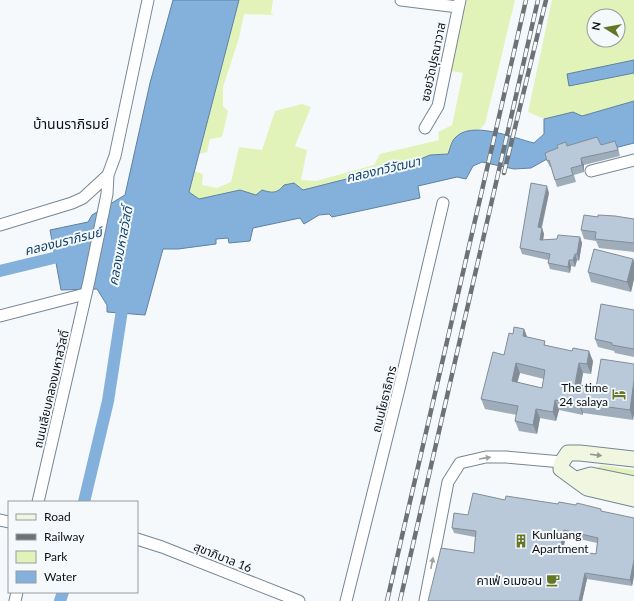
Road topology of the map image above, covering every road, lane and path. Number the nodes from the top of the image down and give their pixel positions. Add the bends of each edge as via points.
1 (148, 0) edge
2 (401, 0) edge
3 (459, 4) edge
4 (425, 128) dead end
5 (634, 160) edge
6 (591, 171) dead end
7 (108, 175) junction
8 (443, 203) dead end
9 (0, 224) edge
10 (85, 294) junction
11 (0, 316) edge
12 (634, 459) edge
13 (562, 462) junction
14 (577, 479) junction
15 (634, 484) edge
16 (634, 499) edge
17 (38, 501) edge
18 (138, 539) edge
19 (299, 601) edge
20 (346, 601) edge
21 (425, 601) edge

1 - 7 street via 115,156
2 - 3 street
3 - 4 street, ซอยวัดปุรณาวาส via 438,106
5 - 6 street
7 - 9 street via 83,198 72,203
7 - 10 street, ถนนเลียบคลองมหาสวัสดิ์ via 107,194
8 - 20 street, ถนนโยธาธิการ
10 - 11 street
10 - 17 street, ถนนเลียบคลองมหาสวัสดิ์
13 -> 12 main road via 568,453
13 - 14 main road via 561,469
21 -> 13 street via 448,482 460,463 486,457
14 - 15 main road via 591,475
14 - 16 main road via 587,488
18 - 19 street, สุขาภิบาล 16

